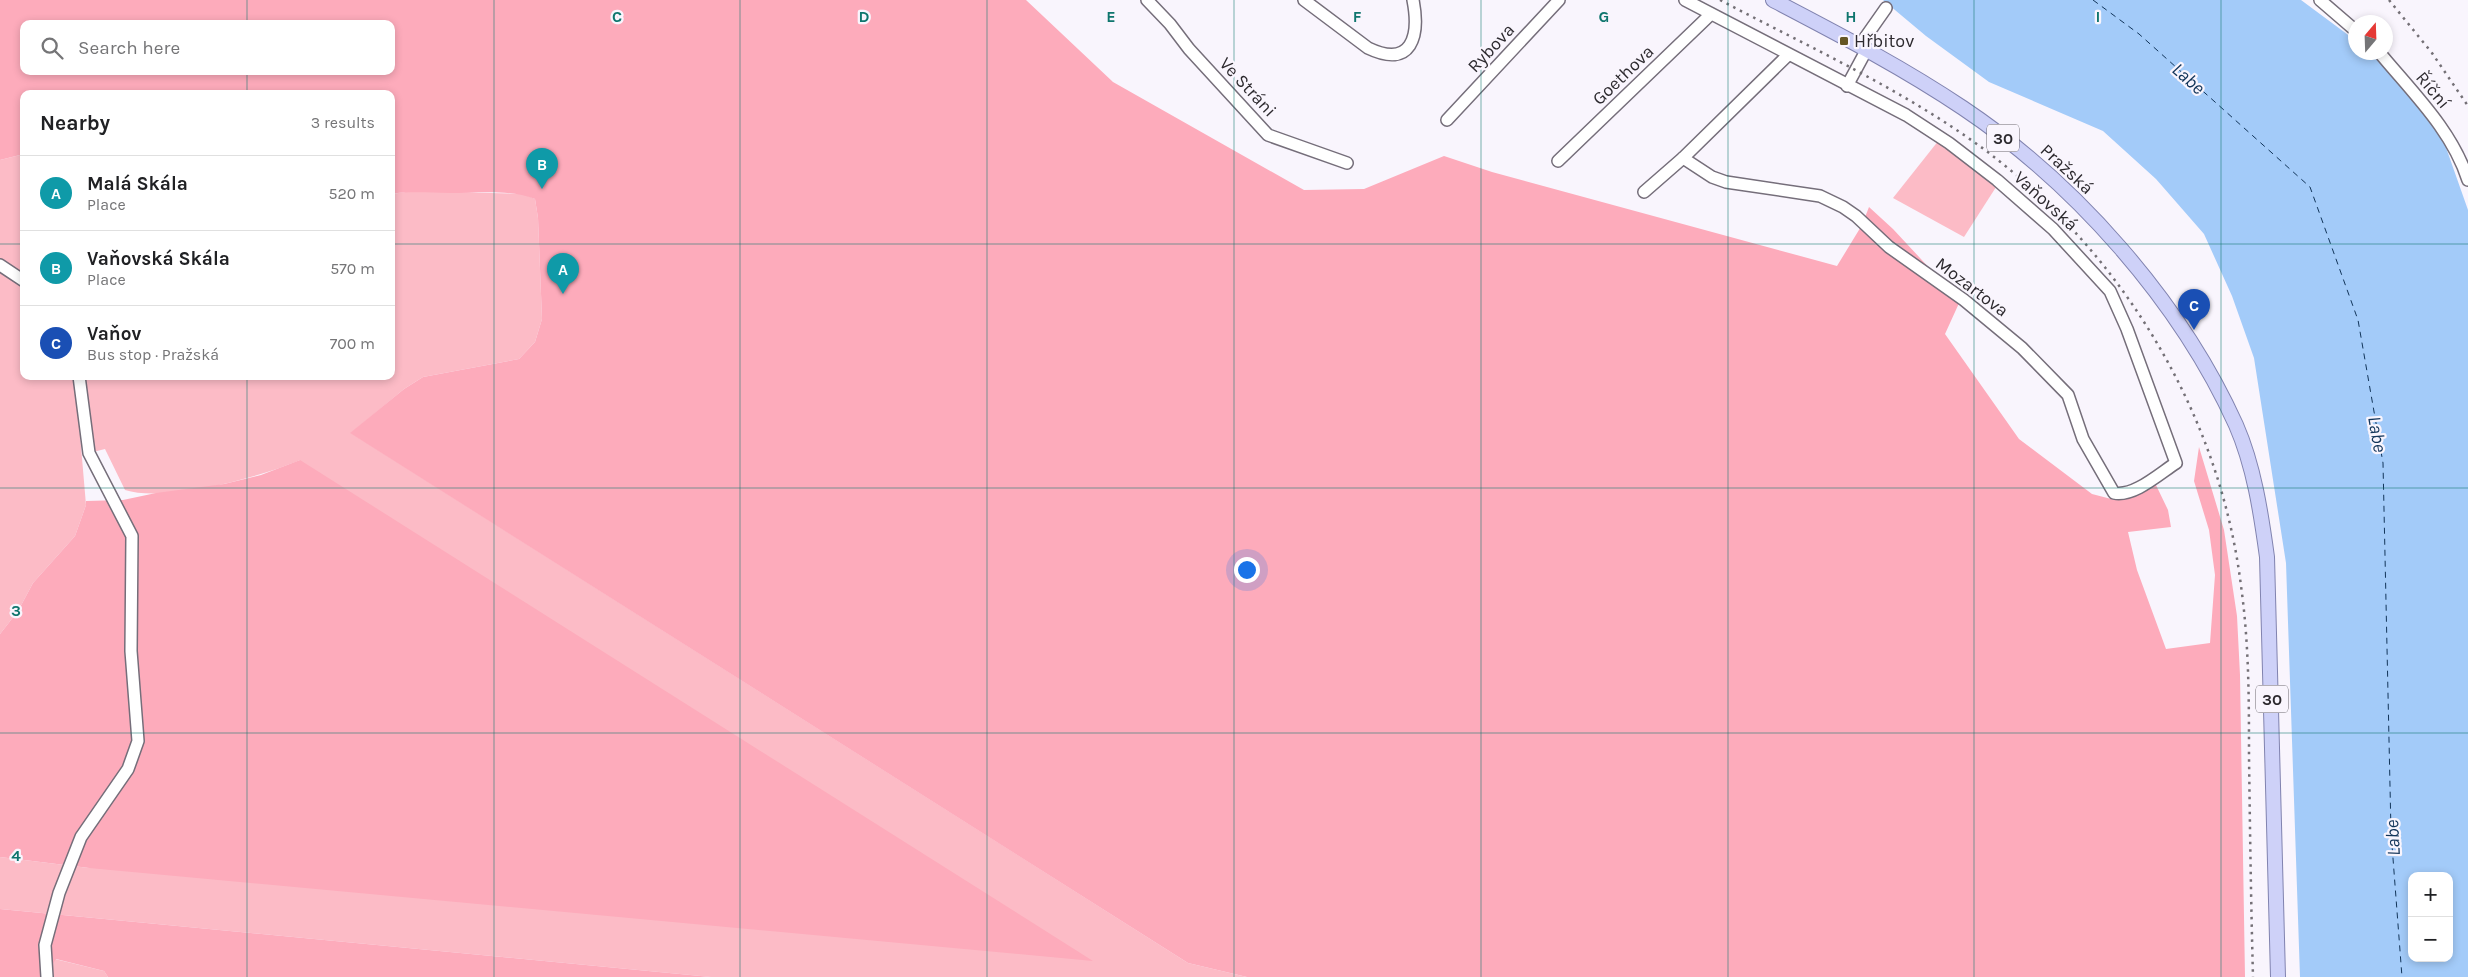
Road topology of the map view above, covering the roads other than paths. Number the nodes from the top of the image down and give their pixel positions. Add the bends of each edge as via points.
1 (1147, 0) edge
2 (1304, 0) edge
3 (1412, 0) edge
4 (1560, 0) edge
5 (1685, 0) edge
6 (1773, 0) edge
7 (2320, 0) edge
8 (1886, 8) dead end
9 (1711, 14) junction
10 (2348, 24) edge
11 (1863, 47) junction
12 (1788, 55) junction
13 (2385, 60) edge
14 (1847, 86) junction
15 (1447, 120) dead end
16 (1683, 158) junction
17 (1558, 161) dead end
18 (1347, 163) dead end
19 (2468, 180) edge
20 (1644, 192) dead end
21 (0, 265) edge
22 (20, 278) edge
23 (80, 380) edge
24 (2176, 463) joint
25 (47, 977) edge
26 (2278, 977) edge

1 - 18 street, Ve Stráni via 1268,135
2 - 3 street via 1368,48 1390,54 1406,51 1412,43 1416,26
4 - 15 street, Rybova
5 - 9 street, Vaňovská
6 - 11 main road, Pražská / 30
7 - 10 street
8 - 11 street
9 - 12 street, Vaňovská
9 - 17 street, Goethova
11 - 14 street
11 - 26 main road, Pražská / 30 via 1972,115 2028,158 2087,214 2157,294 2212,377 2236,426 2262,516 2269,582
12 - 14 street, Vaňovská
12 - 16 street
13 - 19 street, Říční via 2450,137
14 - 24 street, Vaňovská via 1906,115 1949,143 2023,201 2089,266 2110,291 2127,329
16 - 20 street
16 - 24 street, Mozartova via 1726,182 1820,196 1856,216 1889,247 1964,300 2022,348 2068,395 2083,440 2114,493 2122,494 2143,485
21 - 22 street
23 - 25 street via 89,453 132,536 131,651 138,741 128,769 81,837 59,893 45,945

